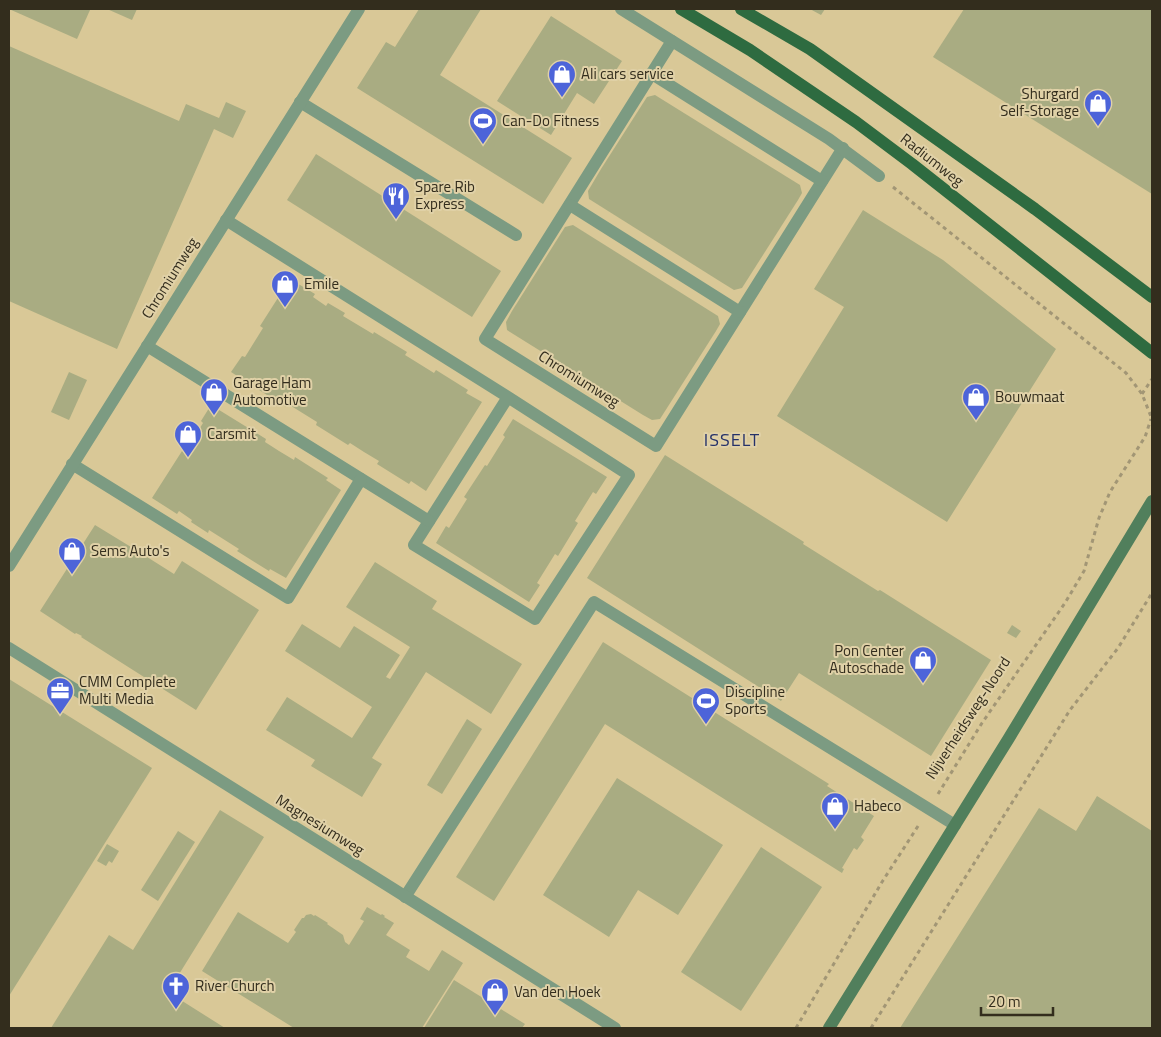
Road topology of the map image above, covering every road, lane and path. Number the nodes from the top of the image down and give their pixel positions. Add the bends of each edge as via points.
1 (359, 9) edge
2 (620, 9) edge
3 (681, 9) edge
4 (741, 9) edge
5 (672, 41) junction
6 (652, 74) junction
7 (300, 102) junction
8 (843, 148) junction
9 (880, 176) joint
10 (822, 181) junction
11 (570, 205) junction
12 (226, 220) junction
13 (516, 235) dead end
14 (1152, 297) edge
15 (740, 312) junction
16 (147, 346) junction
17 (1152, 353) edge
18 (1152, 379) edge
19 (1142, 394) junction
20 (508, 397) junction
21 (1152, 419) edge
22 (72, 464) junction
23 (361, 479) junction
24 (1152, 501) edge
25 (429, 521) junction
26 (9, 566) edge
27 (1152, 593) edge
28 (9, 648) edge
29 (929, 809) junction
30 (955, 826) junction
31 (404, 897) junction
32 (615, 1028) edge
33 (796, 1028) edge
34 (829, 1028) edge
35 (871, 1028) edge

1 - 7 street, Chromiumweg
2 - 5 street
3 - 17 main road, Radiumweg via 750,50 856,122
4 - 14 main road, Radiumweg via 818,55 1035,209
5 - 6 street, Chromiumweg
5 - 8 street
6 - 10 street
6 - 11 street, Chromiumweg
7 - 12 street, Chromiumweg
7 - 13 street
8 - 9 street
8 - 10 street, Chromiumweg
9 - 19 path via 1126,373
10 - 15 street, Chromiumweg
11 - 15 street
11 - 15 street, Chromiumweg via 485,339 656,446
12 - 16 street, Chromiumweg
12 - 20 street
16 - 22 street, Chromiumweg
16 - 23 street
18 - 19 path
19 - 21 path
20 - 25 street
20 - 25 street via 629,475 535,619 414,545
21 - 29 path, Nijverheidsweg-Noord via 1145,437 1110,492 1084,571 982,723
22 - 23 street via 288,598
22 - 26 street, Chromiumweg
23 - 25 street
24 - 30 street
27 - 35 path via 1118,648 1070,710
28 - 31 street, Magnesiumweg
29 - 30 street
29 - 31 street via 594,602
29 - 33 path, Nijverheidsweg-Noord
30 - 34 street
31 - 32 street, Magnesiumweg

